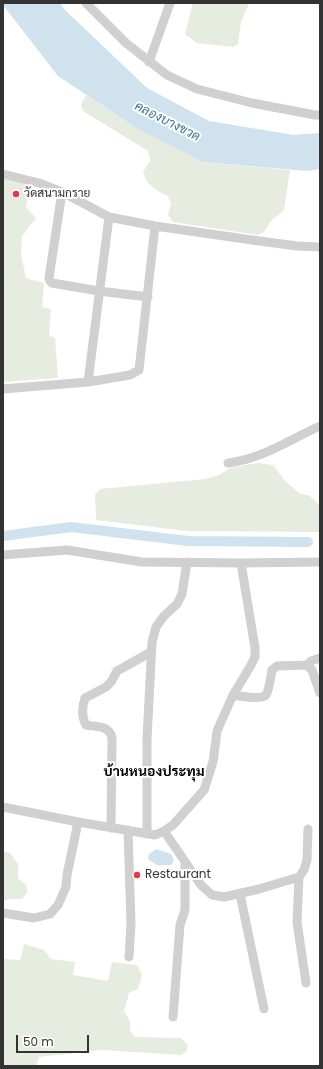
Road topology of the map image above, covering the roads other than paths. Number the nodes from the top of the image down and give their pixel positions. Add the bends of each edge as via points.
1 (86, 3) edge
2 (170, 3) edge
3 (149, 62) junction
4 (320, 115) edge
5 (3, 174) edge
6 (62, 192) junction
7 (109, 217) junction
8 (155, 226) junction
9 (320, 247) edge
10 (99, 291) junction
11 (148, 297) junction
12 (88, 382) junction
13 (3, 389) edge
14 (320, 426) edge
15 (228, 463) dead end
16 (3, 555) edge
17 (187, 562) junction
18 (320, 562) edge
19 (241, 563) junction
20 (150, 652) junction
21 (320, 658) edge
22 (307, 664) junction
23 (320, 693) edge
24 (233, 695) junction
25 (3, 807) edge
26 (78, 822) junction
27 (111, 828) junction
28 (308, 829) dead end
29 (128, 830) junction
30 (164, 832) junction
31 (147, 834) junction
32 (185, 862) junction
33 (299, 877) junction
34 (240, 894) junction
35 (3, 913) edge
36 (129, 957) dead end
37 (306, 983) dead end
38 (264, 1009) dead end
39 (173, 1017) dead end

1 - 3 street
2 - 3 street
3 - 4 street via 167,75 197,89 252,103
5 - 6 street via 39,182
6 - 7 street
6 - 10 street via 50,281
7 - 8 street
7 - 10 street
8 - 9 street via 245,240
8 - 11 street
10 - 11 street
10 - 12 street
11 - 12 street via 138,370 130,375
12 - 13 street
14 - 15 street via 268,452 244,461
16 - 17 street via 67,550 142,562
17 - 19 street
17 - 20 street via 182,594 177,604 156,627
18 - 19 street
19 - 24 street via 255,657
20 - 27 street via 117,671 106,687 86,698 83,705 82,719 86,724 106,728 111,732
20 - 31 street
21 - 22 street
22 - 23 street via 312,670
22 - 24 street via 274,667 266,695 261,698
24 - 30 street via 217,731 213,762 204,790
25 - 26 street
26 - 27 street
26 - 35 street via 66,887 58,905 50,914 34,918
27 - 29 street
28 - 33 street via 307,860
29 - 31 street
29 - 36 street via 131,924
30 - 31 street
30 - 32 street
32 - 34 street via 201,885 212,894 224,897
32 - 39 street via 185,910 180,925
33 - 34 street
33 - 37 street via 297,922
34 - 38 street

